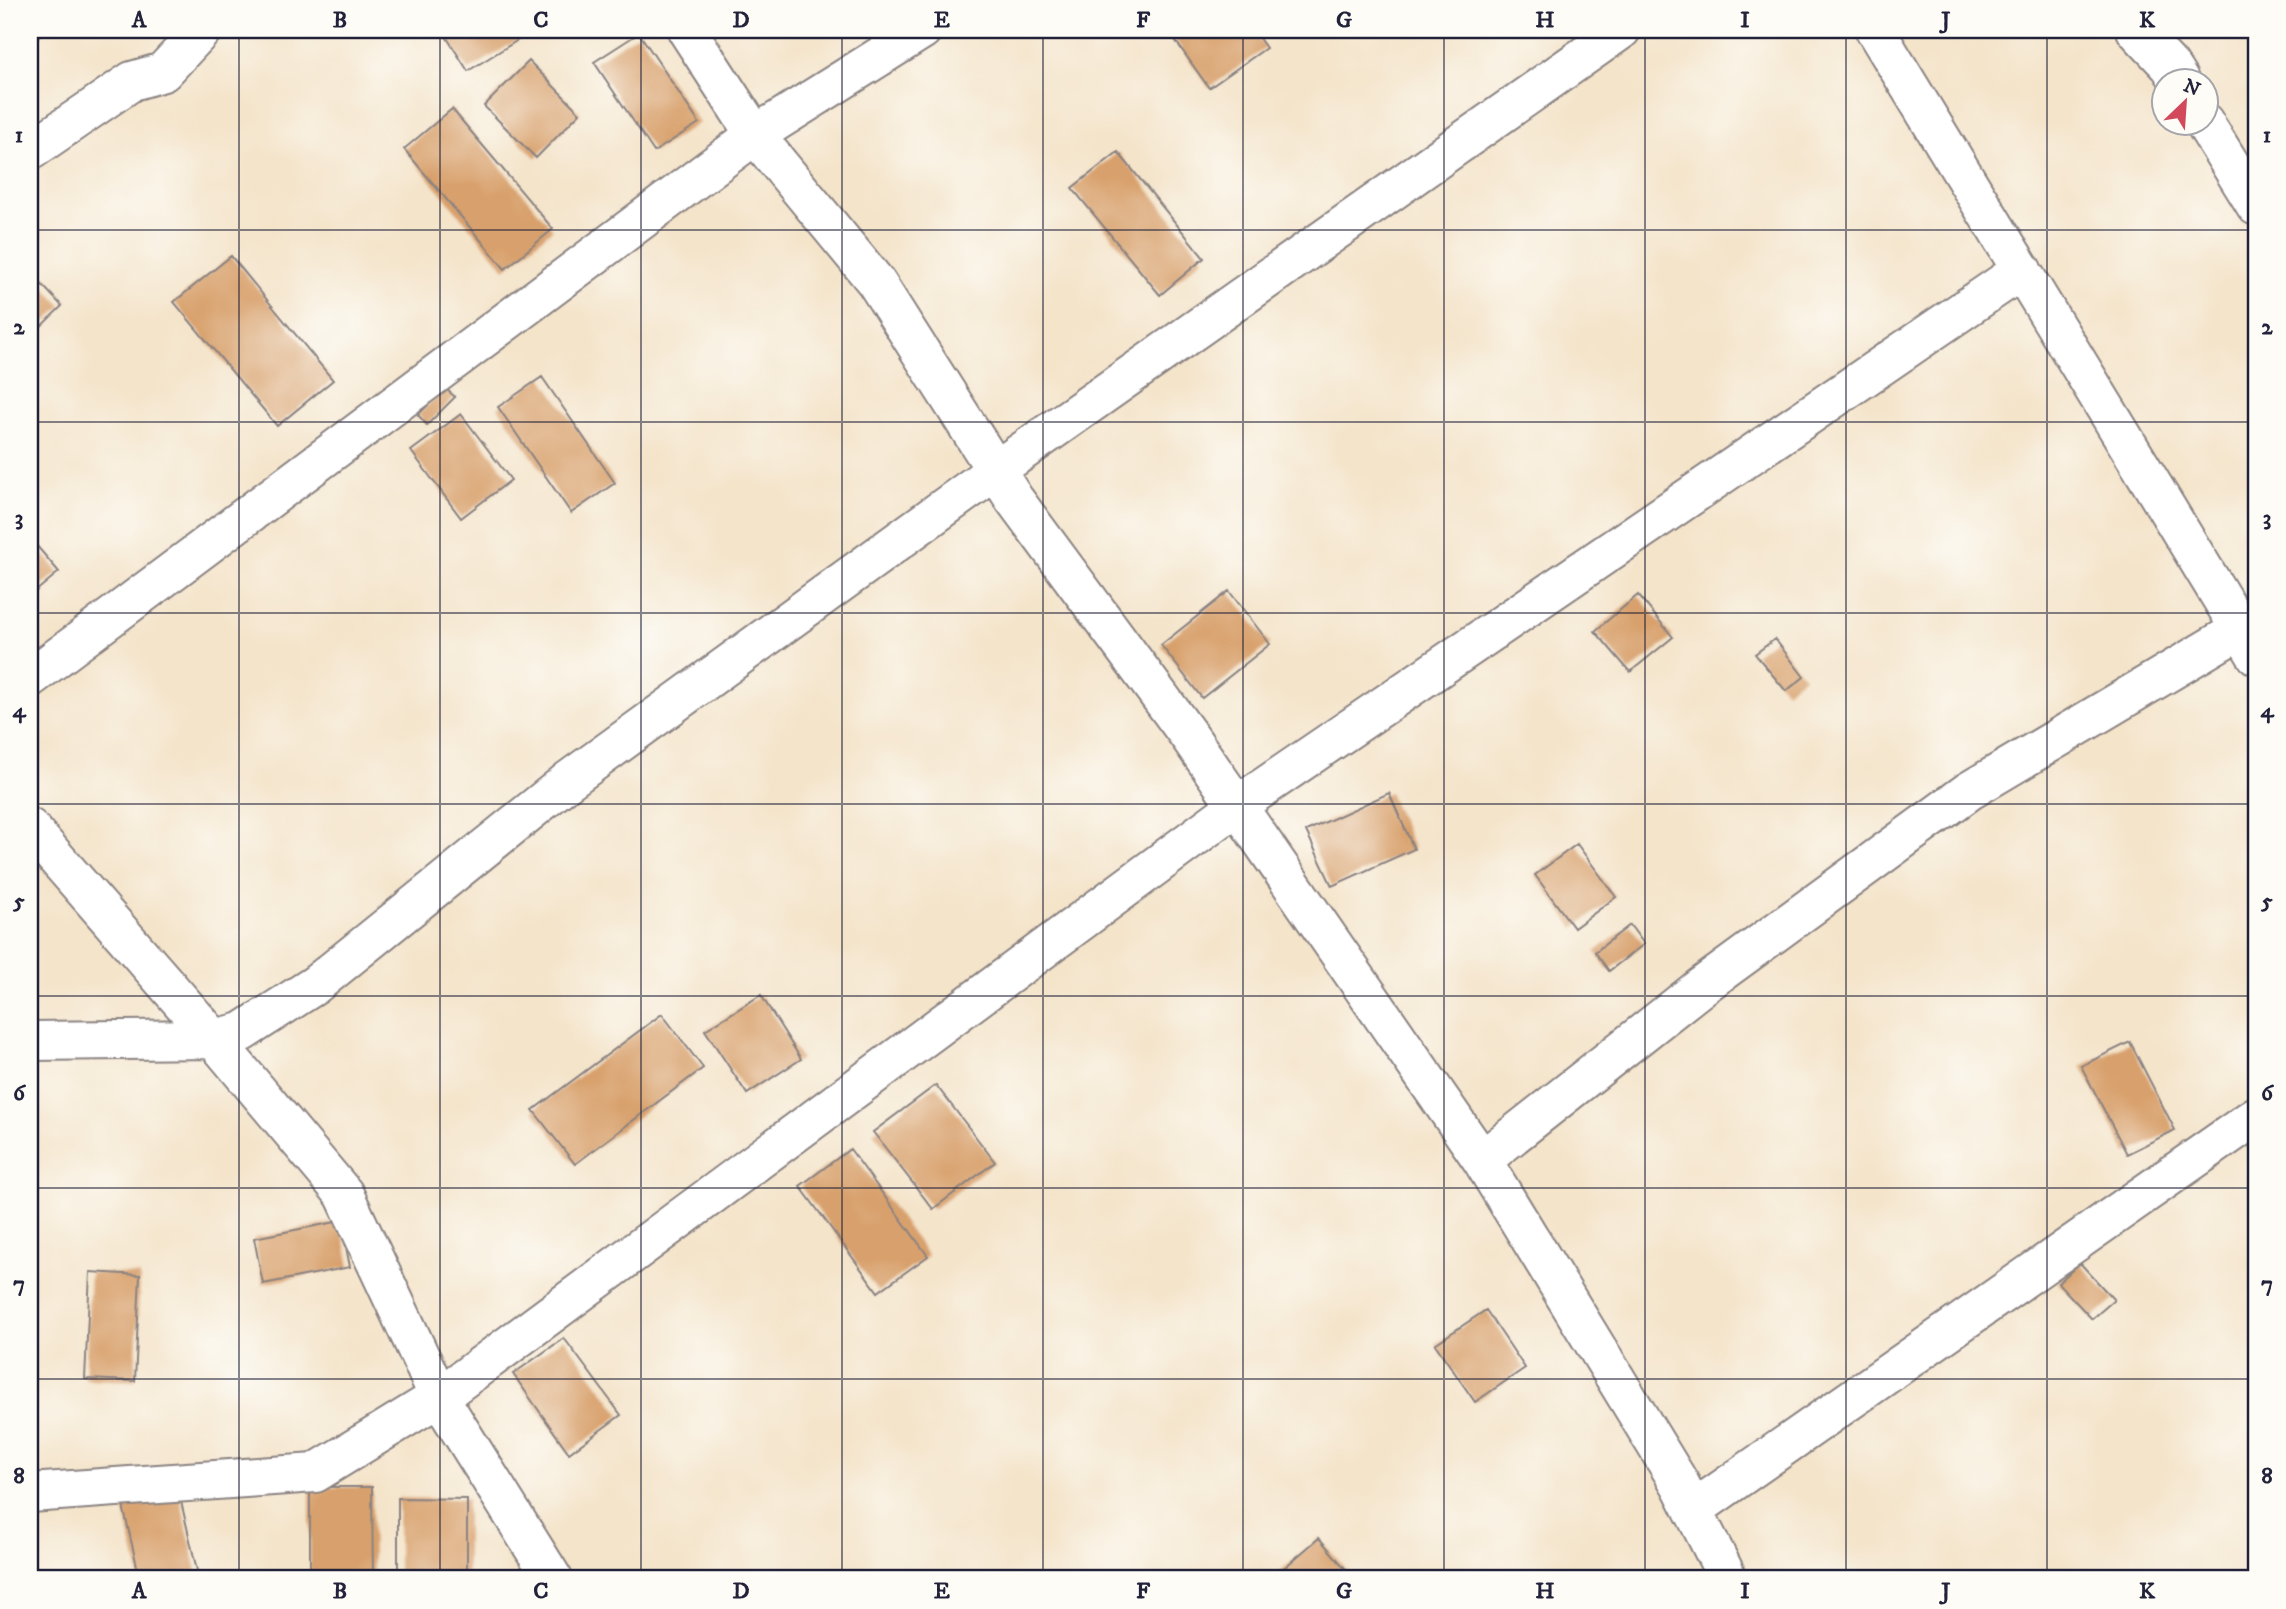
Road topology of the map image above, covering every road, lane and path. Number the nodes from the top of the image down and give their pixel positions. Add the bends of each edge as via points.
1 (202, 30) edge
2 (687, 30) edge
3 (922, 30) edge
4 (1621, 30) edge
5 (1875, 30) edge
6 (2136, 30) edge
7 (2170, 66) edge
8 (755, 135) junction
9 (2213, 136) edge
10 (30, 151) edge
11 (2256, 206) edge
12 (2022, 270) junction
13 (996, 470) junction
14 (2249, 642) edge
15 (30, 678) edge
16 (1238, 805) junction
17 (30, 828) edge
18 (214, 1039) junction
19 (30, 1041) edge
20 (2256, 1116) edge
21 (1482, 1160) junction
22 (439, 1397) junction
23 (30, 1493) edge
24 (1693, 1510) junction
25 (554, 1579) edge
26 (1728, 1579) edge

1 - 10 street via 163,72 132,81
2 - 8 street
3 - 8 street
4 - 13 street
5 - 12 street
6 - 7 street
8 - 13 street via 876,282
8 - 15 street
9 - 11 street
12 - 14 street
12 - 16 street
13 - 16 street
13 - 18 street via 569,780 316,985 242,1031
14 - 21 street via 1969,791 1701,987
16 - 21 street
16 - 22 street
17 - 18 street
18 - 19 street
18 - 22 street via 344,1194
20 - 24 street
21 - 24 street
22 - 23 street via 314,1473
22 - 25 street
24 - 26 street

